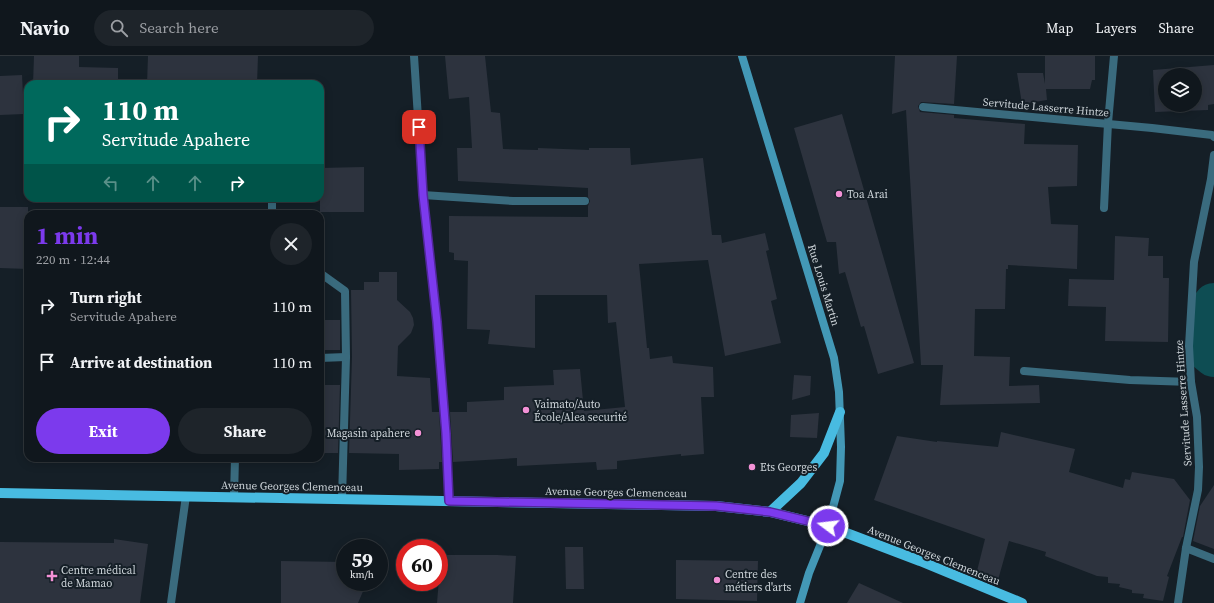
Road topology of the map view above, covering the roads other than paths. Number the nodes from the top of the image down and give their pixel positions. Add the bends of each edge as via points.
1 (414, 56) edge
2 (742, 56) edge
3 (1114, 56) edge
4 (923, 107) dead end
5 (1108, 123) junction
6 (1214, 137) edge
7 (1214, 155) edge
8 (423, 195) junction
9 (585, 201) dead end
10 (1104, 208) dead end
11 (324, 276) edge
12 (346, 357) junction
13 (324, 358) edge
14 (1024, 371) dead end
15 (1191, 382) junction
16 (840, 412) junction
17 (235, 462) edge
18 (0, 493) edge
19 (186, 496) junction
20 (234, 497) junction
21 (342, 499) junction
22 (449, 501) junction
23 (770, 512) junction
24 (828, 526) junction
25 (1186, 548) junction
26 (1214, 559) edge
27 (171, 603) edge
28 (800, 603) edge
29 (1022, 603) edge
30 (1178, 603) edge

1 - 8 street
2 - 16 main road, Rue Louis Martin via 834,358
3 - 5 street
4 - 5 street, Servitude Lasserre Hintze
5 - 6 street, Servitude Lasserre Hintze
5 - 10 street
7 - 15 street, Servitude Lasserre Hintze via 1194,262 1189,346
8 - 9 street via 513,201
8 - 22 street via 443,397
11 - 12 street via 345,291
12 - 13 street
12 - 21 street
14 - 15 street via 1130,380
15 - 25 street, Servitude Lasserre Hintze via 1197,417 1199,467 1198,490
16 - 23 main road via 824,453 801,483
16 - 24 main road, Rue Louis Martin via 840,481
17 - 20 street
18 - 19 main road, Avenue Georges Clemenceau
19 - 20 main road, Avenue Georges Clemenceau
19 - 27 street
20 - 21 main road, Avenue Georges Clemenceau
21 - 22 main road, Avenue Georges Clemenceau
22 - 23 main road, Avenue Georges Clemenceau via 716,506
23 - 24 main road, Avenue Georges Clemenceau
24 - 28 main road, Rue Louis Martin
24 - 29 main road, Avenue Georges Clemenceau
25 - 26 street
25 - 30 street, Servitude Lasserre Hintze

